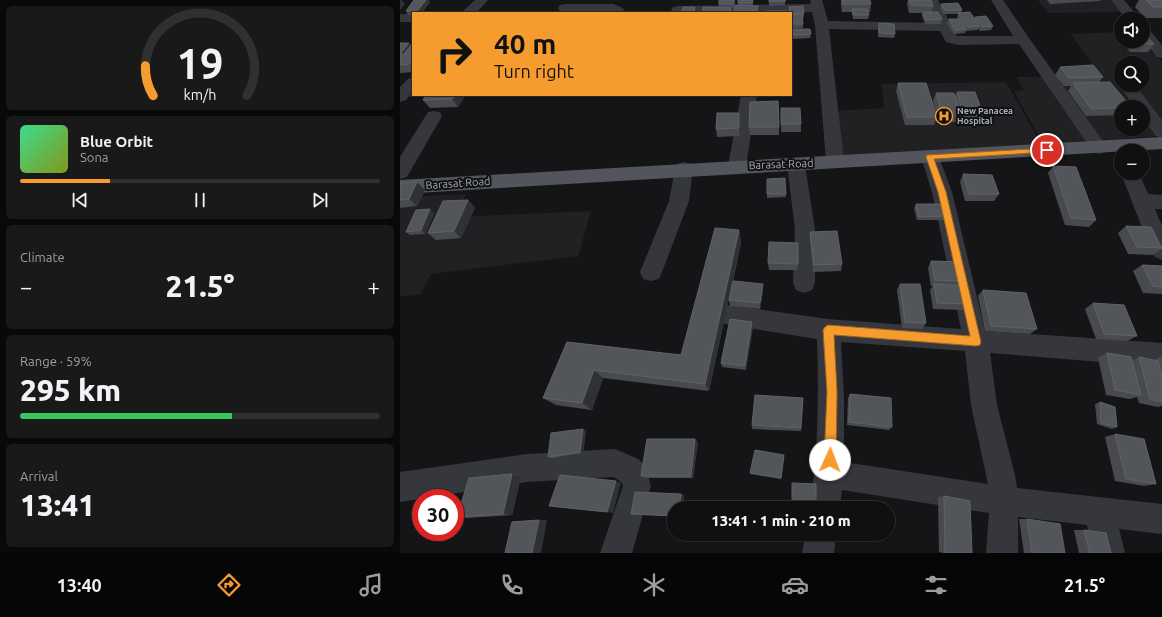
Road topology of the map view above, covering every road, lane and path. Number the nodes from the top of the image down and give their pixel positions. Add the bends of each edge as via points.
1 (482, 0) edge
2 (932, 0) edge
3 (997, 0) edge
4 (1117, 0) edge
5 (817, 4) edge
6 (565, 8) dead end
7 (678, 10) dead end
8 (762, 11) edge
9 (469, 12) edge
10 (618, 12) edge
11 (1127, 12) edge
12 (400, 18) edge
13 (412, 18) edge
14 (822, 25) junction
15 (944, 27) junction
16 (1150, 39) edge
17 (1023, 40) junction
18 (1162, 54) edge
19 (412, 83) edge
20 (1132, 92) edge
21 (749, 96) edge
22 (400, 97) edge
23 (434, 116) dead end
24 (1162, 132) edge
25 (1162, 143) edge
26 (1150, 144) edge
27 (1099, 148) junction
28 (1114, 148) edge
29 (930, 157) junction
30 (835, 161) junction
31 (796, 165) junction
32 (737, 166) junction
33 (684, 169) junction
34 (400, 172) edge
35 (1133, 180) edge
36 (400, 187) edge
37 (1141, 201) junction
38 (1162, 202) edge
39 (1162, 251) edge
40 (651, 272) dead end
41 (804, 283) dead end
42 (729, 315) dead end
43 (828, 330) junction
44 (976, 342) junction
45 (1162, 355) edge
46 (830, 474) junction
47 (400, 487) edge
48 (826, 501) edge
49 (1004, 501) junction
50 (1099, 511) junction
51 (1162, 519) edge
52 (820, 541) edge
53 (616, 553) edge
54 (818, 553) edge
55 (1002, 553) edge
56 (1109, 553) edge

1 - 9 street
2 - 15 street
3 - 17 street
4 - 11 street
5 - 8 street
5 - 14 street
6 - 10 street via 613,8
7 - 8 street
12 - 13 street
14 - 15 street
14 - 30 street
15 - 17 street via 950,38 958,41
16 - 18 street
17 - 27 street
19 - 22 street
20 - 24 street
21 - 32 street
23 - 34 street
25 - 26 main road, Barasat Road
27 - 28 main road, Barasat Road
27 - 29 main road, Barasat Road
29 - 30 main road, Barasat Road
29 - 44 street via 942,192
30 - 31 main road, Barasat Road
31 - 32 main road, Barasat Road
31 - 41 street via 805,229
32 - 33 main road, Barasat Road
33 - 36 main road, Barasat Road
33 - 40 street via 679,201
35 - 37 street
37 - 38 street
37 - 39 street
42 - 43 street
43 - 44 street
43 - 46 street via 832,392
44 - 45 street
44 - 49 street via 984,405 1001,475
46 - 48 street
46 - 49 street
47 - 53 street via 528,468 615,463 635,475 637,486
49 - 50 street
49 - 55 street
50 - 51 street
50 - 56 street
52 - 54 street

